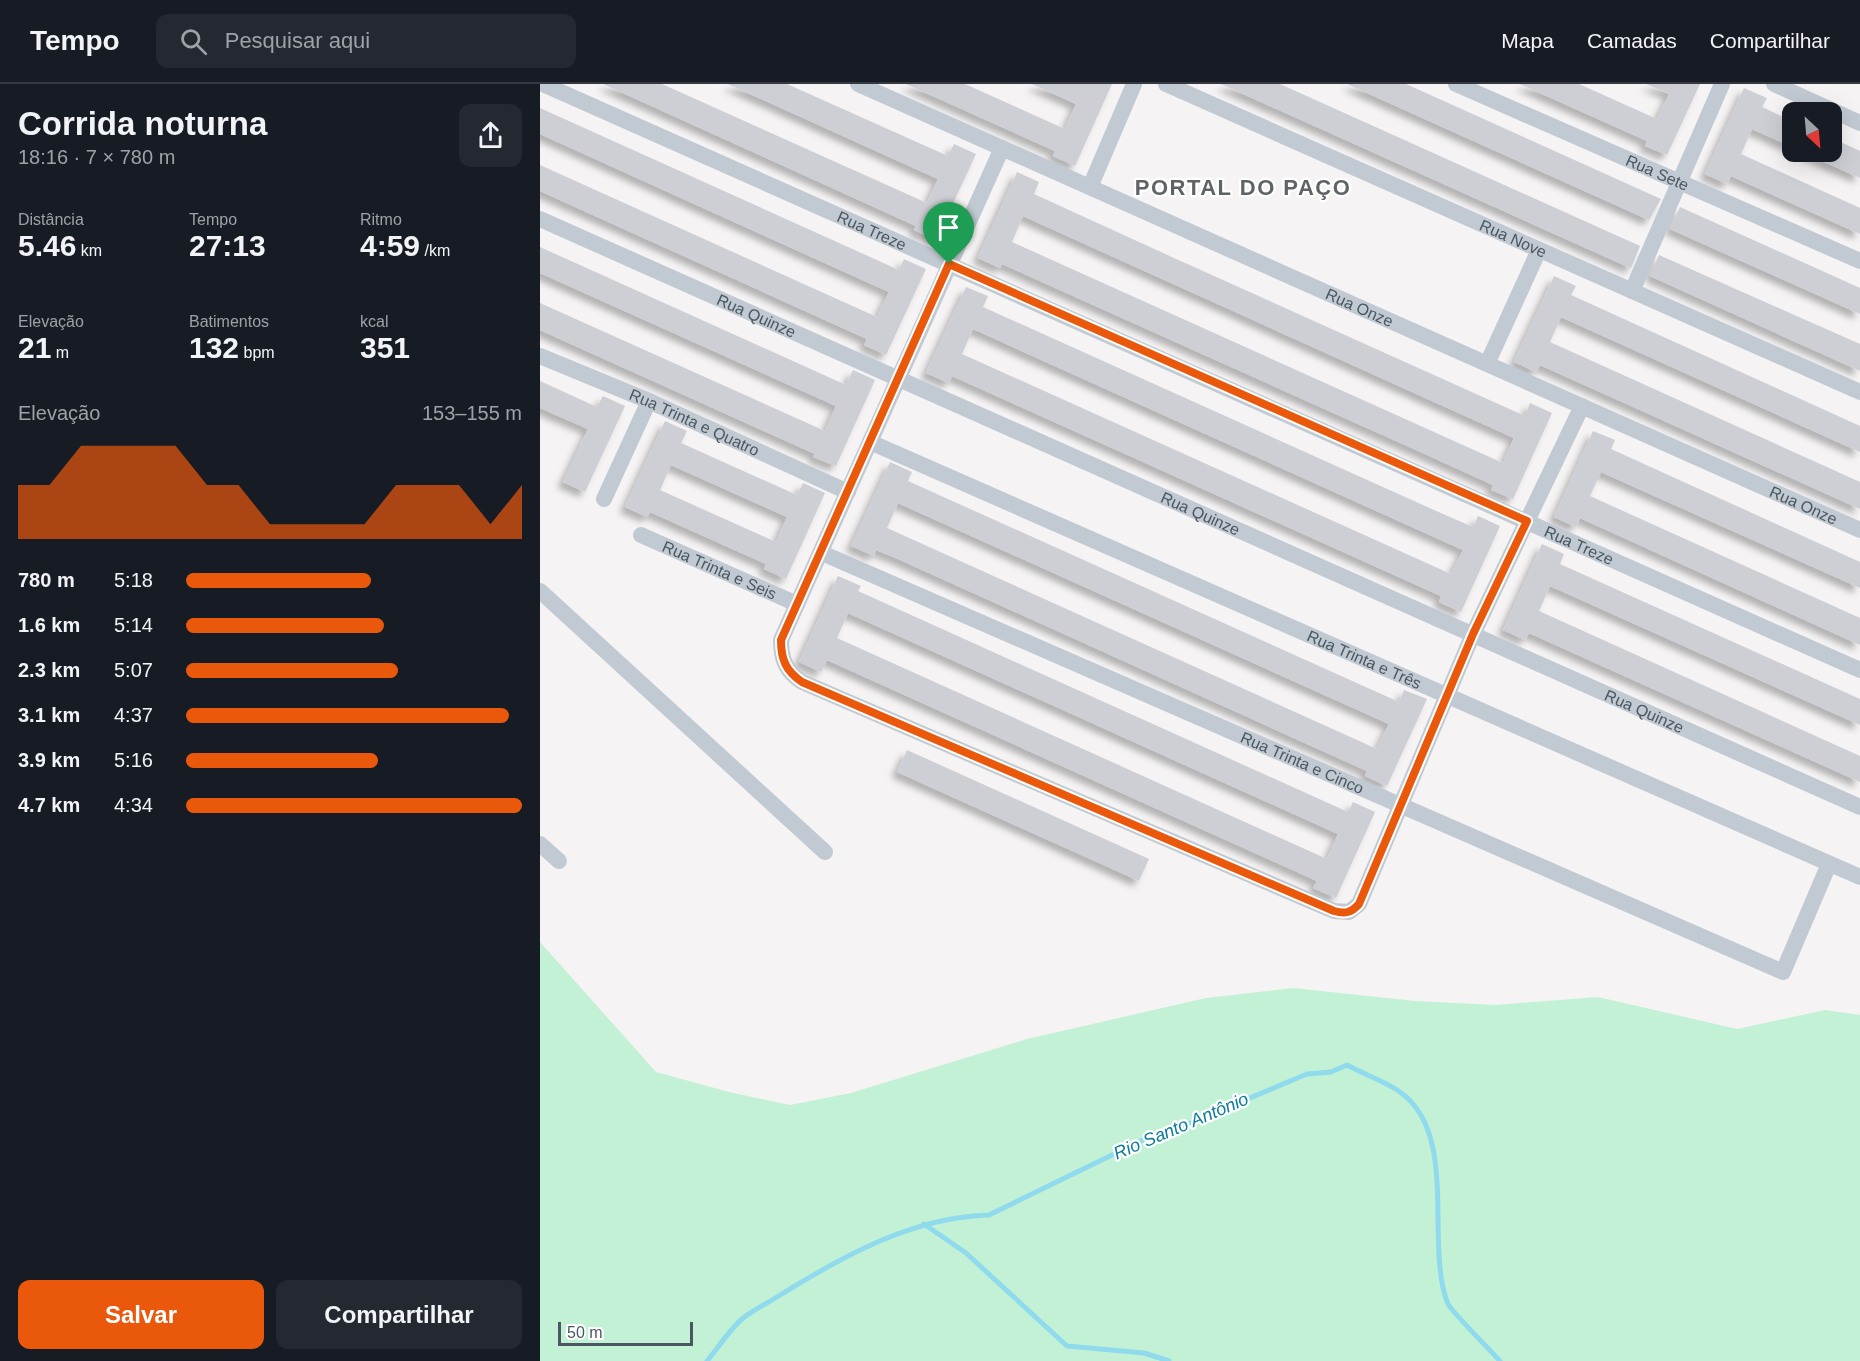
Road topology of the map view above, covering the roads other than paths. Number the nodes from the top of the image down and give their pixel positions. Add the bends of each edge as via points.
1 (543, 84) edge
2 (858, 84) edge
3 (1134, 84) edge
4 (1166, 84) edge
5 (1456, 84) edge
6 (1722, 84) edge
7 (1774, 84) edge
8 (1860, 123) edge
9 (1002, 148) junction
10 (1678, 182) junction
11 (1090, 187) junction
12 (540, 219) edge
13 (1539, 250) junction
14 (1860, 261) edge
15 (949, 264) junction
16 (1632, 291) junction
17 (540, 356) edge
18 (1487, 364) junction
19 (898, 378) junction
20 (1860, 392) edge
21 (649, 401) junction
22 (1582, 406) junction
23 (870, 442) junction
24 (848, 492) junction
25 (603, 499) dead end
26 (1527, 521) junction
27 (1860, 530) edge
28 (641, 535) dead end
29 (822, 553) junction
30 (540, 591) edge
31 (797, 604) junction
32 (1473, 634) junction
33 (1860, 670) edge
34 (1446, 696) junction
35 (1399, 804) junction
36 (1860, 807) edge
37 (540, 844) edge
38 (825, 852) dead end
39 (558, 861) dead end
40 (1829, 864) junction
41 (1860, 877) edge

1 - 15 street, Rua Treze
2 - 9 street, Rua Onze
3 - 11 street
4 - 13 street, Rua Nove
5 - 10 street, Rua Sete
6 - 10 street
7 - 8 street
9 - 11 street, Rua Onze
9 - 15 street
10 - 14 street, Rua Sete
10 - 16 street
11 - 18 street, Rua Onze
12 - 19 street, Rua Quinze
13 - 16 street, Rua Nove
13 - 18 street
15 - 19 street
15 - 26 street, Rua Treze
16 - 20 street, Rua Nove
17 - 21 street, Rua Trinta e Quatro
18 - 22 street, Rua Onze
19 - 23 street
19 - 32 street, Rua Quinze
21 - 24 street, Rua Trinta e Quatro
21 - 25 street
22 - 26 street
22 - 27 street, Rua Onze
23 - 24 street
23 - 34 street, Rua Trinta e Três
24 - 29 street
26 - 32 street
26 - 33 street, Rua Treze
28 - 31 street, Rua Trinta e Seis
29 - 31 street
29 - 35 street, Rua Trinta e Cinco
30 - 38 street
31 - 35 street via 781,640 781,651 790,674 802,682 1334,911 1349,912 1359,904
32 - 34 street
32 - 36 street, Rua Quinze
34 - 35 street
34 - 40 street, Rua Trinta e Três
35 - 40 street, Rua Trinta e Cinco via 1783,972
37 - 39 street
40 - 41 street, Rua Trinta e Três

